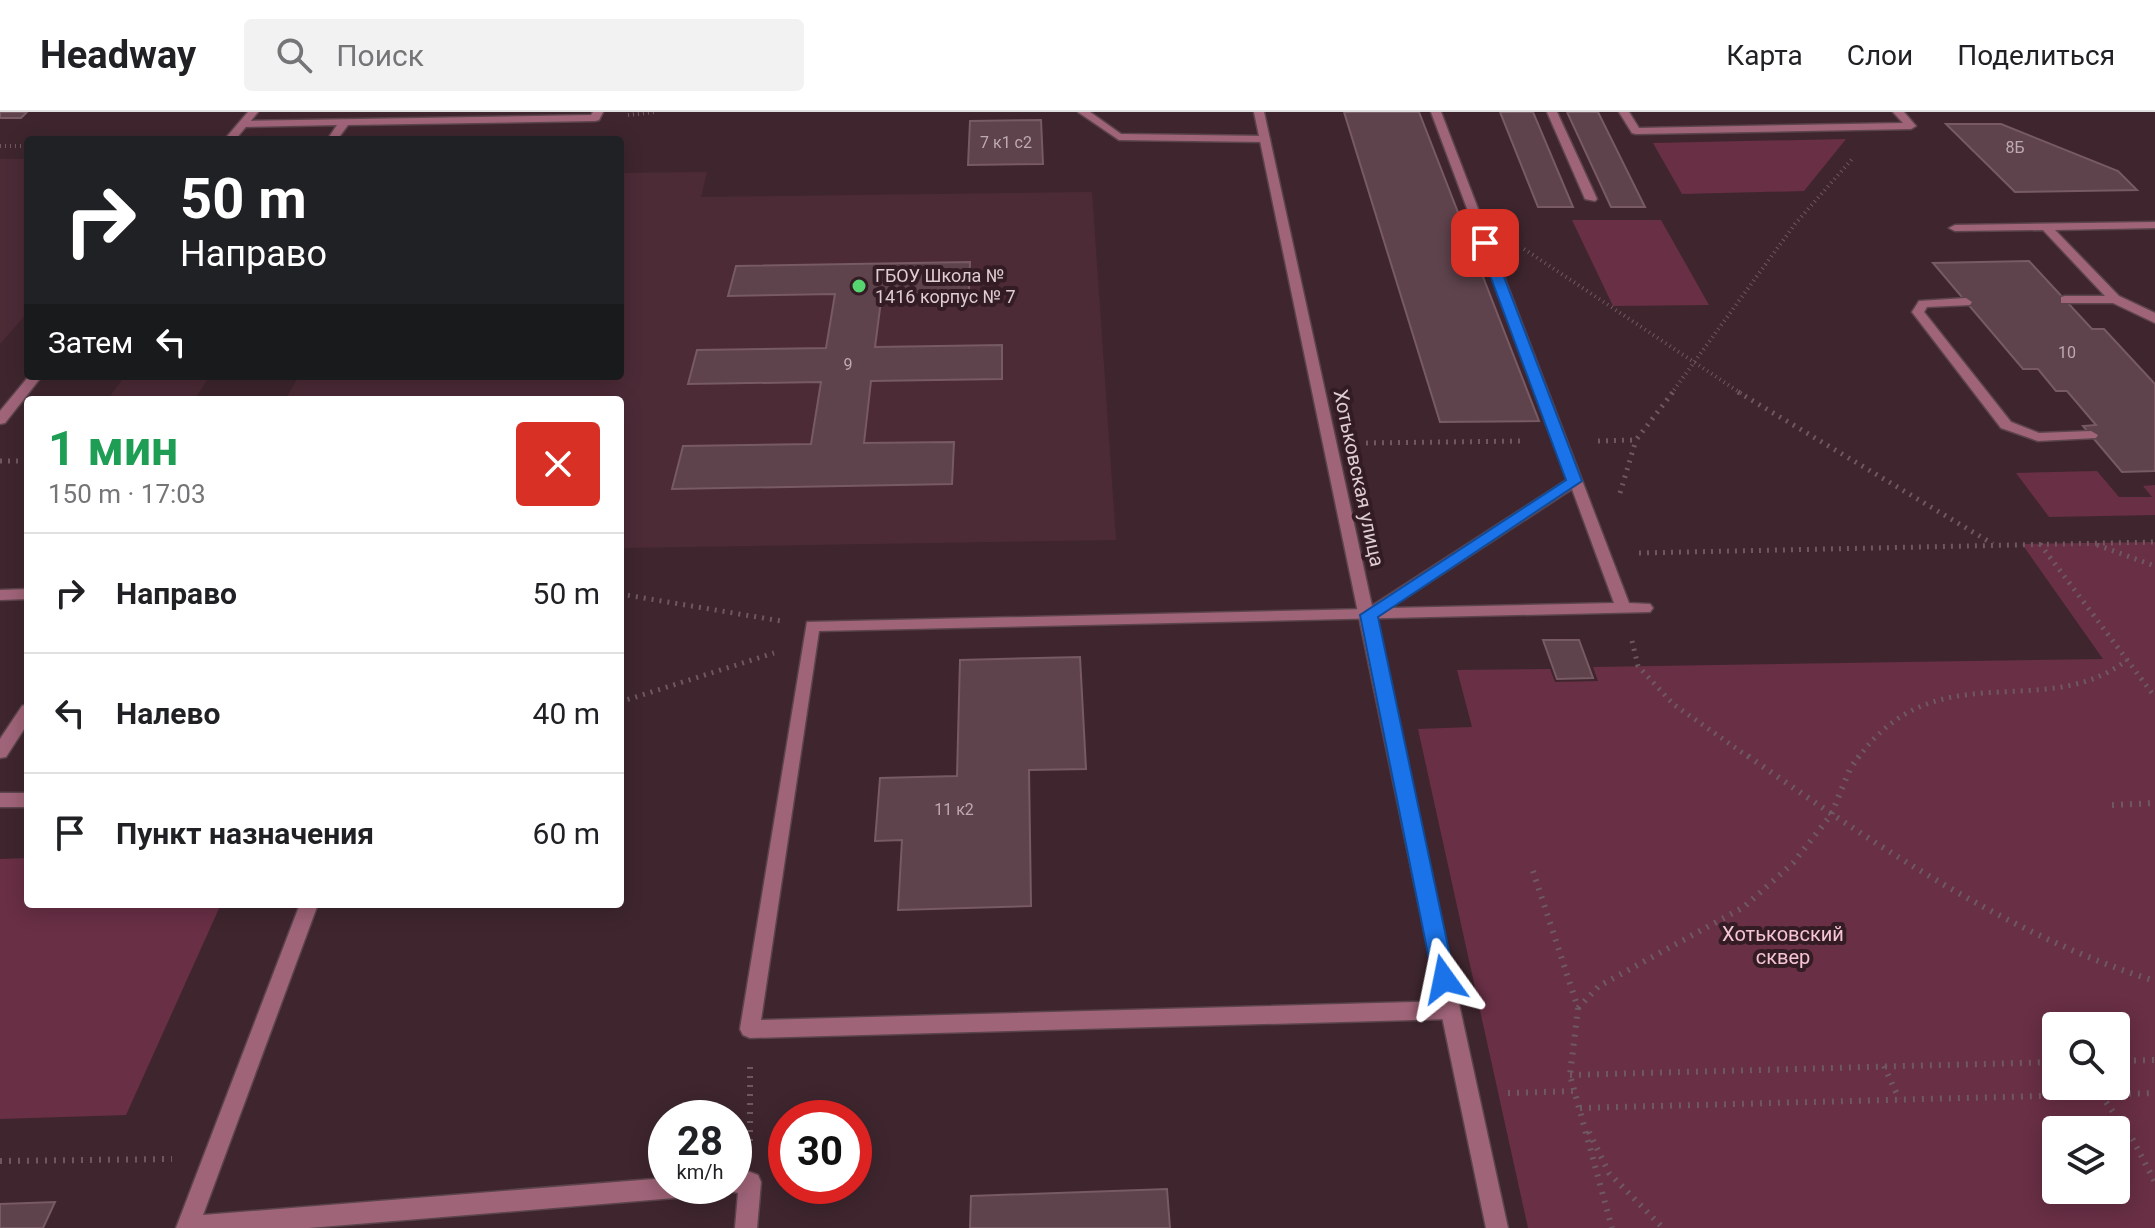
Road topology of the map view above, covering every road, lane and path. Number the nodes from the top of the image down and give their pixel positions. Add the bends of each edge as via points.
1 (253, 112) edge
2 (405, 112) edge
3 (598, 112) edge
4 (1083, 112) edge
5 (1259, 112) edge
6 (1436, 112) edge
7 (1552, 112) edge
8 (1624, 112) edge
9 (1898, 112) edge
10 (344, 123) junction
11 (397, 123) junction
12 (243, 124) junction
13 (1881, 128) junction
14 (232, 136) edge
15 (335, 136) edge
16 (1265, 139) junction
17 (0, 146) edge
18 (24, 146) edge
19 (1591, 199) dead end
20 (1474, 215) junction
21 (2155, 225) edge
22 (2046, 227) junction
23 (1955, 228) dead end
24 (2115, 299) junction
25 (2065, 300) dead end
26 (1966, 302) dead end
27 (2155, 319) edge
28 (1696, 363) junction
29 (33, 380) edge
30 (0, 420) edge
31 (2091, 435) dead end
32 (1636, 440) junction
33 (1559, 441) junction
34 (1331, 443) junction
35 (0, 461) edge
36 (24, 461) edge
37 (1574, 481) junction
38 (2155, 542) edge
39 (2093, 543) junction
40 (2040, 544) junction
41 (1994, 545) junction
42 (1601, 554) junction
43 (2155, 566) edge
44 (24, 594) edge
45 (0, 595) edge
46 (624, 595) edge
47 (1645, 608) dead end
48 (1624, 609) junction
49 (1369, 615) junction
50 (811, 634) junction
51 (2127, 660) junction
52 (2155, 697) edge
53 (624, 701) edge
54 (24, 716) edge
55 (0, 752) edge
56 (0, 800) edge
57 (24, 800) edge
58 (2155, 803) edge
59 (2112, 805) dead end
60 (1831, 815) junction
61 (1533, 871) dead end
62 (307, 908) edge
63 (2155, 981) edge
64 (1578, 1008) junction
65 (1450, 1010) junction
66 (750, 1029) junction
67 (2155, 1060) edge
68 (2130, 1061) edge
69 (2042, 1062) edge
70 (1884, 1066) junction
71 (1570, 1075) junction
72 (1575, 1091) junction
73 (2155, 1093) edge
74 (2130, 1094) edge
75 (1468, 1095) junction
76 (2042, 1096) edge
77 (1899, 1099) junction
78 (746, 1100) edge
79 (2104, 1100) edge
80 (1580, 1108) junction
81 (213, 1159) junction
82 (0, 1161) edge
83 (2155, 1182) edge
84 (648, 1190) edge
85 (744, 1204) edge
86 (187, 1227) edge
87 (746, 1228) edge
88 (1497, 1228) edge
89 (1612, 1228) edge
90 (1663, 1228) edge

1 - 12 street
2 - 11 street
3 - 11 street via 595,118
4 - 16 street via 1119,137
5 - 16 street, Хотьковская улица
6 - 20 street
7 - 19 street
8 - 13 street via 1636,131
9 - 13 street via 1911,126
10 - 11 street
10 - 12 street
10 - 15 street
12 - 14 street
13 - 28 path via 1795,224
16 - 34 street, Хотьковская улица
17 - 18 path
20 - 28 path
20 - 33 street
21 - 22 street
22 - 23 street
22 - 24 street
24 - 25 street
24 - 27 street
26 - 31 street via 1930,302 1918,312 2006,425 2038,437
28 - 32 path
28 - 41 path
29 - 30 street
32 - 33 path
32 - 42 path
33 - 34 path
33 - 37 street
34 - 49 street, Хотьковская улица
35 - 36 path
37 - 42 street
37 - 49 street
38 - 39 path
39 - 40 path
39 - 43 path
40 - 41 path
40 - 51 path
41 - 42 path
42 - 48 street
44 - 45 street
46 - 50 path
47 - 48 street
48 - 49 street
48 - 60 path via 1638,666 1673,704
49 - 50 street
49 - 65 street, Хотьковская улица
50 - 53 path
50 - 66 street
51 - 52 path
51 - 60 path via 2106,676 2079,684 1927,701 1873,737 1850,769
54 - 55 street
56 - 57 street
58 - 59 path
60 - 63 path via 2018,926 2095,962
60 - 64 path via 1793,863 1744,907 1599,986
61 - 64 path
62 - 81 street
64 - 71 path
65 - 66 street
65 - 75 street, Хотьковская улица
66 - 78 path
67 - 68 path
69 - 70 path
70 - 71 path
70 - 77 path
71 - 72 path
72 - 75 path
72 - 80 path
73 - 74 path
75 - 88 street, Хотьковская улица
76 - 77 path
77 - 80 path
79 - 83 path
80 - 89 path
80 - 90 path via 1609,1173
81 - 82 path
81 - 86 street
84 - 86 street
85 - 87 street

